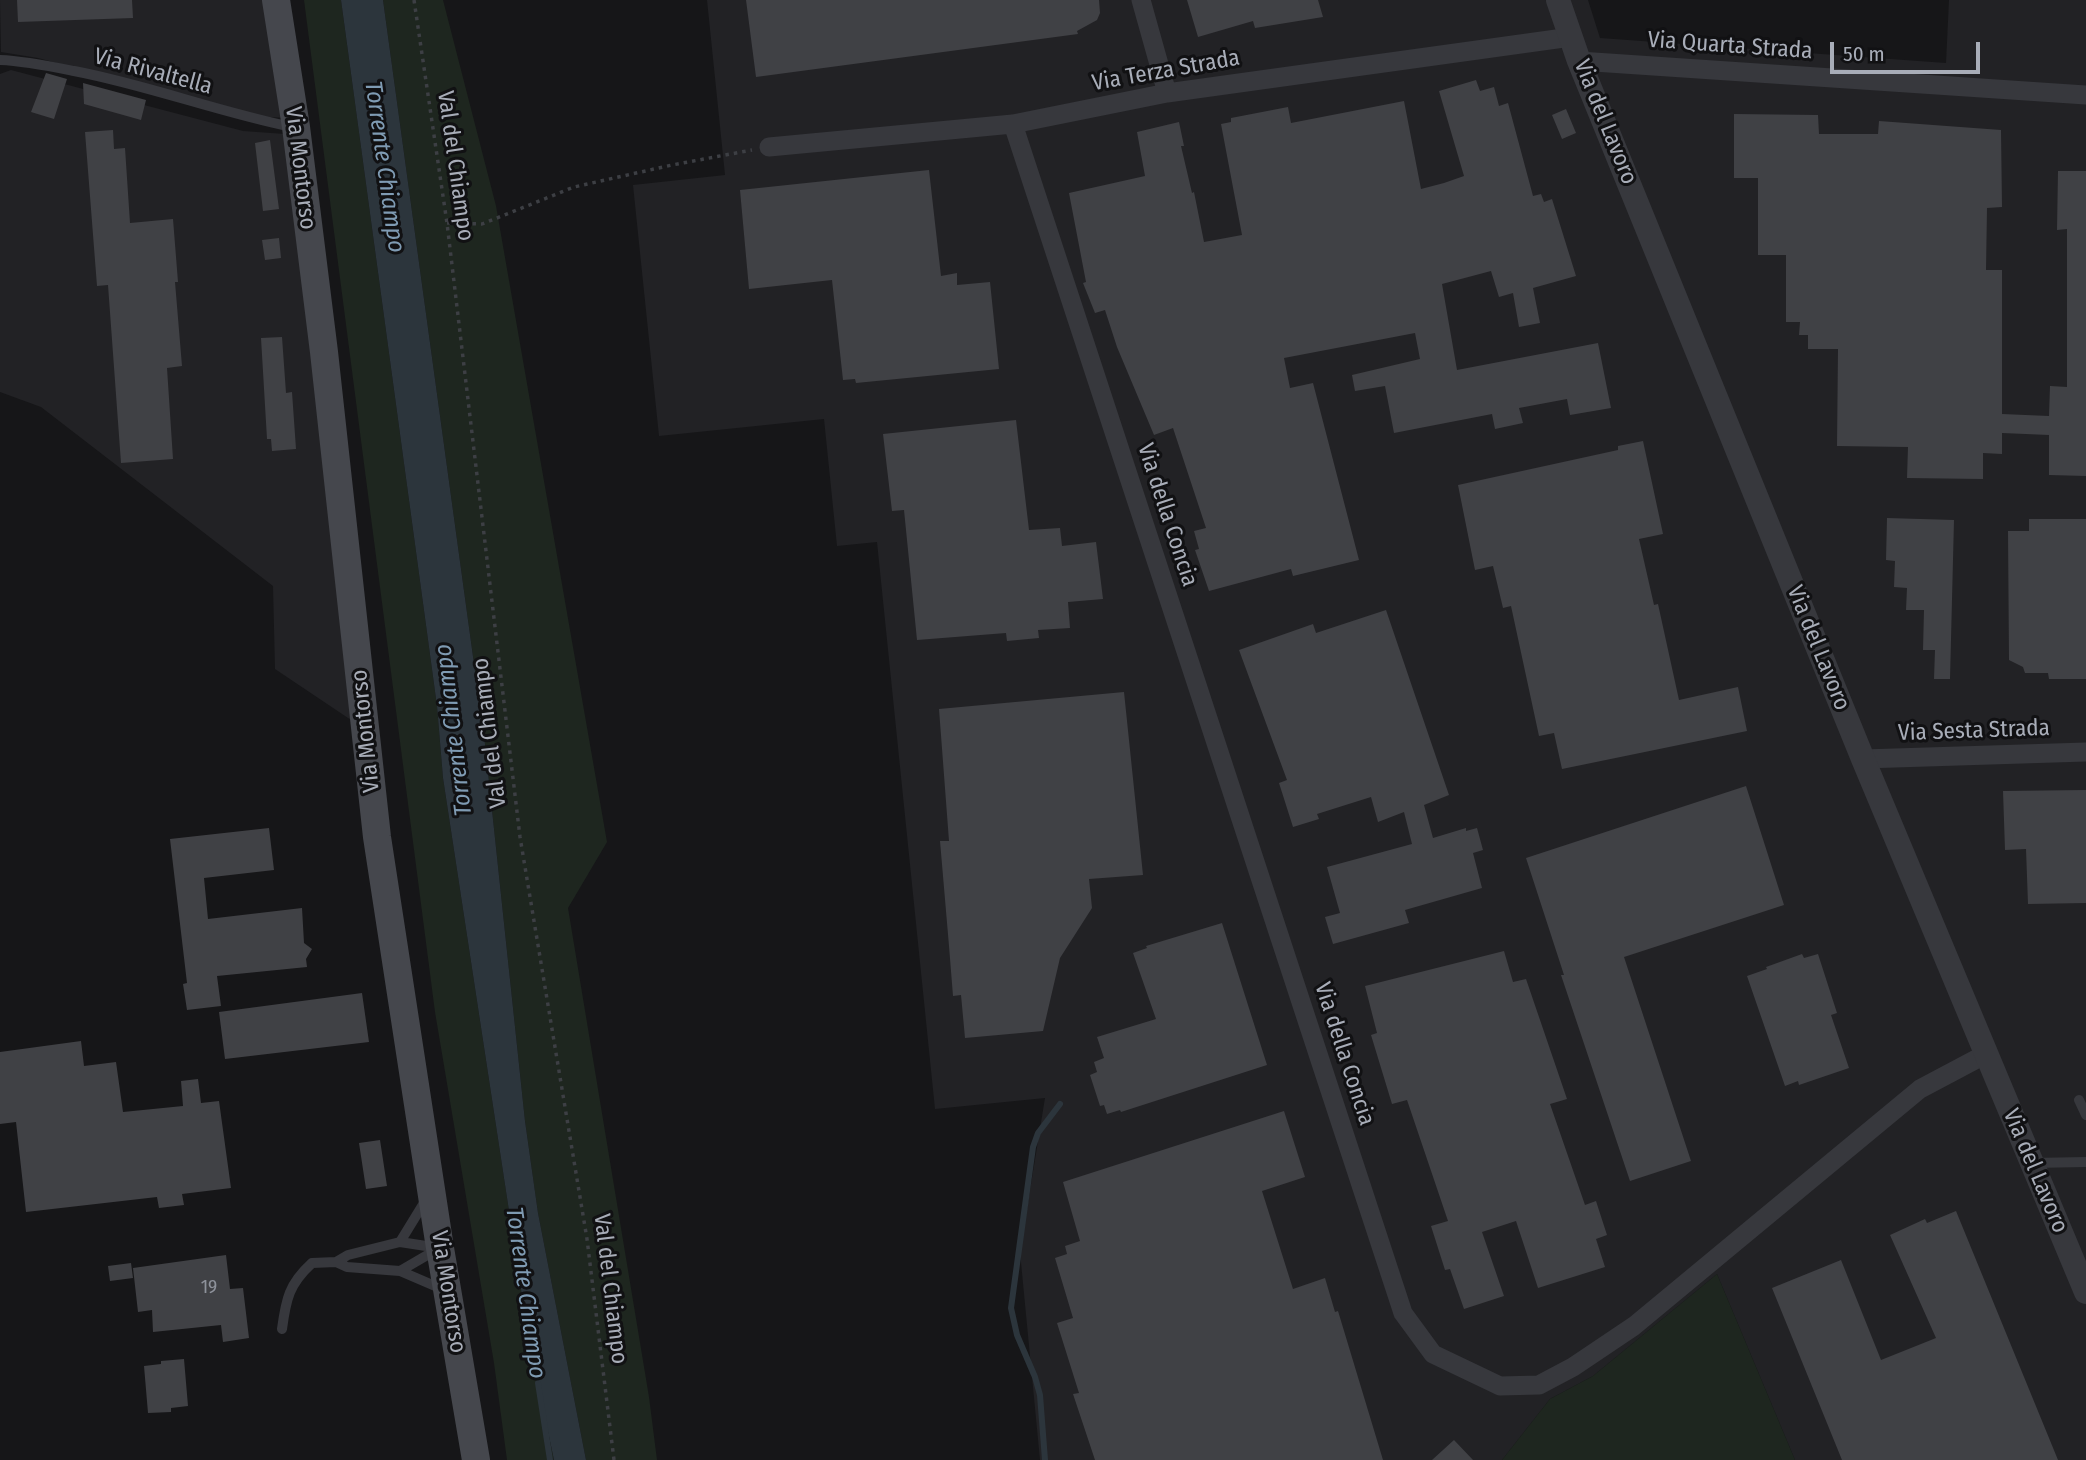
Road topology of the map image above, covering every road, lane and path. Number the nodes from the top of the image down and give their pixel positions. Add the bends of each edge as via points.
1 (276, 0) edge
2 (414, 0) edge
3 (1142, 0) edge
4 (1558, 0) edge
5 (1575, 49) junction
6 (0, 60) edge
7 (1167, 93) junction
8 (2086, 95) edge
9 (1013, 124) junction
10 (296, 127) junction
11 (769, 147) joint
12 (447, 223) junction
13 (2086, 752) edge
14 (1863, 758) junction
15 (1986, 1054) junction
16 (2078, 1100) dead end
17 (2086, 1115) edge
18 (2086, 1162) edge
19 (2032, 1163) junction
20 (432, 1192) junction
21 (400, 1242) junction
22 (440, 1248) junction
23 (336, 1262) junction
24 (400, 1270) junction
25 (448, 1291) junction
26 (2086, 1292) edge
27 (282, 1329) dead end
28 (476, 1460) edge
29 (614, 1460) edge

1 - 10 main road, Via Montorso
2 - 12 path, Val del Chiampo
3 - 7 street
4 - 5 street, Via del Lavoro
5 - 7 street, Via Terza Strada
5 - 8 street, Via Quarta Strada
5 - 14 street, Via del Lavoro
6 - 10 lane, Via Rivaltella via 117,79
7 - 9 street, Via Terza Strada
9 - 11 street, Via Terza Strada
9 - 15 street, Via della Concia via 1404,1313 1433,1353 1500,1386 1539,1385 1573,1367 1634,1326 1920,1089
10 - 20 main road, Via Montorso via 377,837
11 - 12 path via 575,187 482,224
12 - 29 path, Val del Chiampo via 520,837 587,1239
13 - 14 street, Via Sesta Strada
14 - 15 street, Via del Lavoro
15 - 19 street, Via del Lavoro
16 - 17 lane
18 - 19 lane
19 - 26 street, Via del Lavoro
20 - 21 lane
20 - 22 main road, Via Montorso
21 - 22 lane
21 - 23 lane
22 - 24 lane
22 - 25 main road, Via Montorso
23 - 24 lane via 347,1268
23 - 27 lane via 312,1263 297,1277 286,1298
24 - 25 lane
25 - 28 main road, Via Montorso

